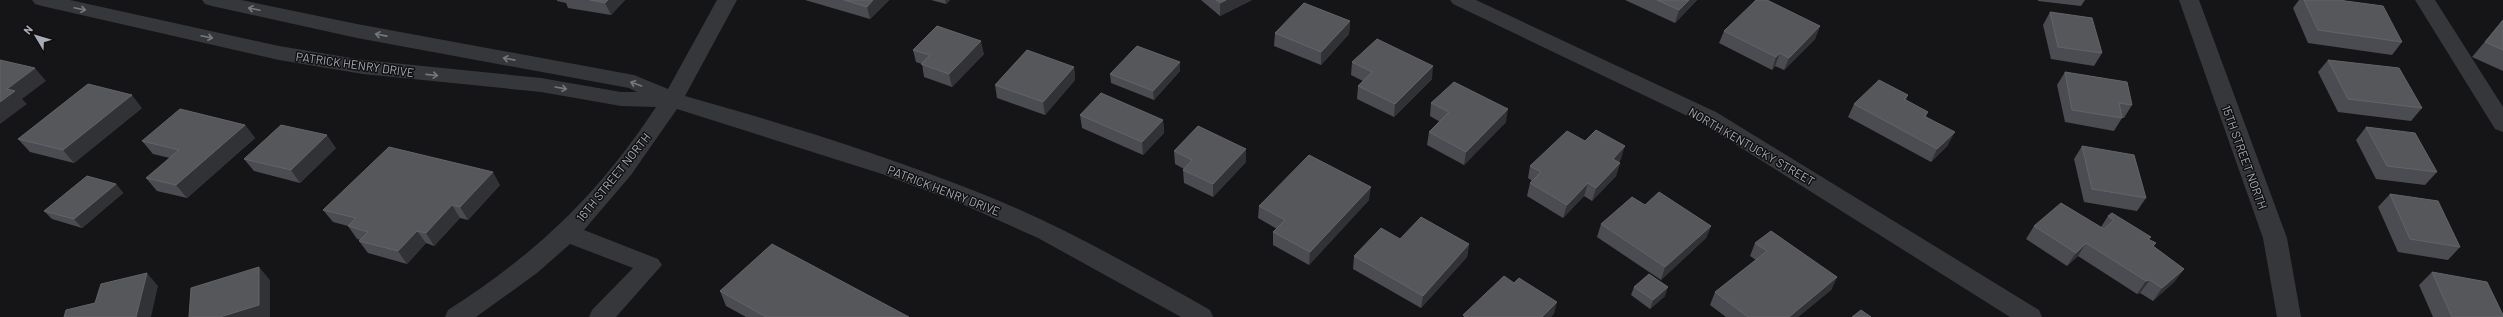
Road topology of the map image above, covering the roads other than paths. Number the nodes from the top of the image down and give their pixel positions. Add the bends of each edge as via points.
1 (212, 0) edge
2 (727, 0) edge
3 (1460, 0) edge
4 (2189, 0) edge
5 (2425, 0) edge
6 (52, 1) edge
7 (672, 100) junction
8 (2503, 124) edge
9 (567, 233) junction
10 (457, 317) edge
11 (601, 317) edge
12 (1201, 317) edge
13 (2030, 317) edge
14 (2289, 317) edge

7 -> 1 street, PATRICK HENRY DRIVE via 634,82 358,31
2 - 7 street, 16TH STREET NORTH
3 - 13 street, NORTH KENTUCKY STREET via 1708,118
4 - 14 street, 15TH STREET NORTH via 2274,238
5 - 8 street
6 -> 7 street, PATRICK HENRY DRIVE via 279,53 363,67 541,85 621,99
7 - 9 street, 16TH STREET NORTH via 633,156
7 - 12 street, PATRICK HENRY DRIVE via 890,168 968,197 1046,232
9 - 10 street, 16TH STREET NORTH via 488,297
9 - 11 street via 650,265

